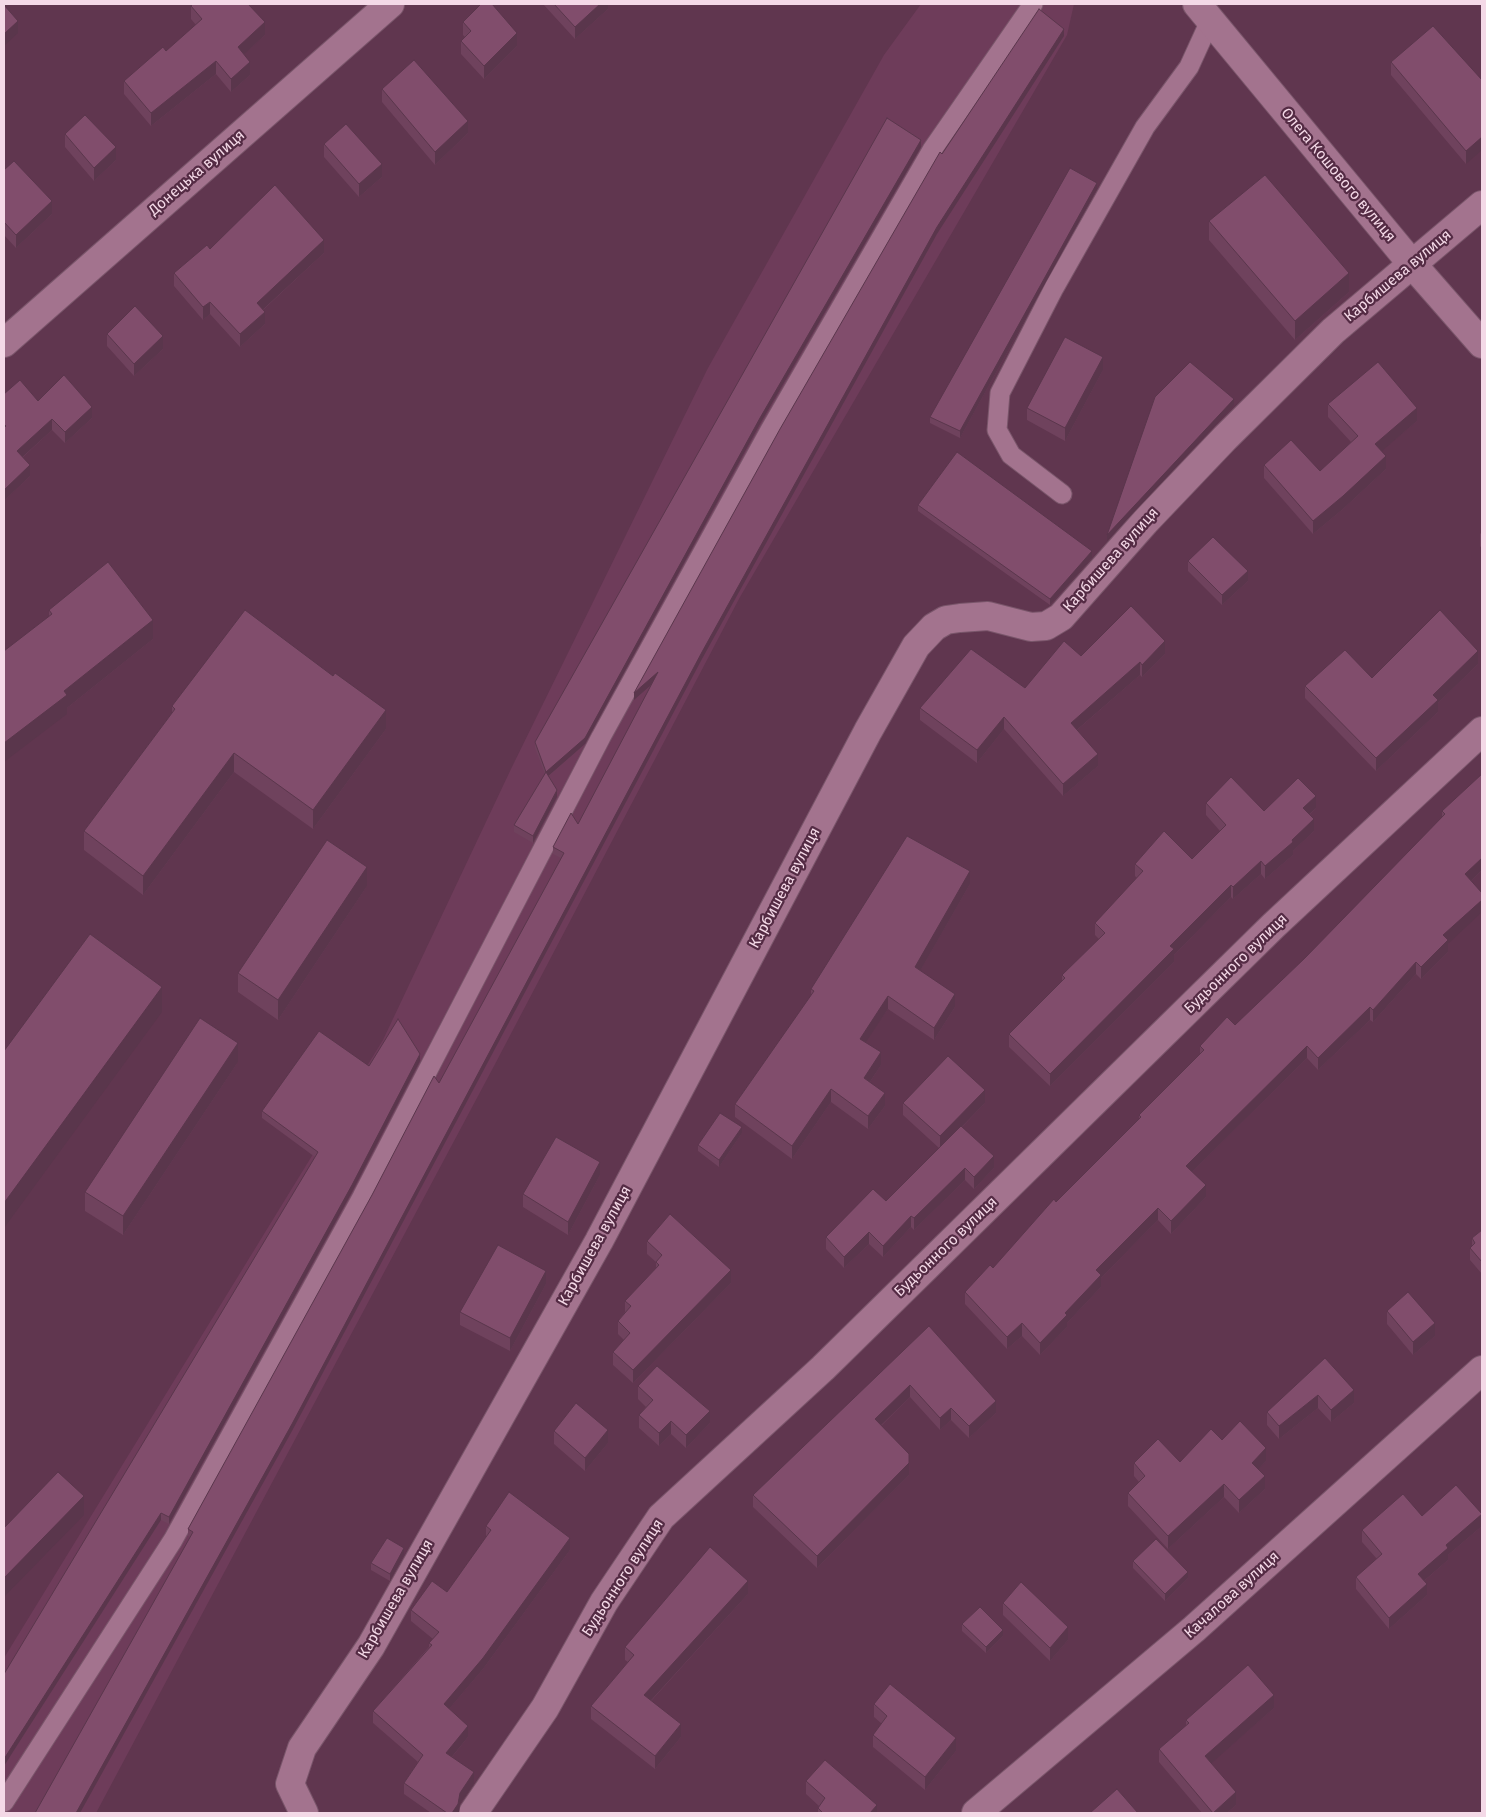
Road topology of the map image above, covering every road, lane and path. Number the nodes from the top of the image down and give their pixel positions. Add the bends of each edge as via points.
1 (390, 4) edge
2 (1033, 4) edge
3 (1204, 12) edge
4 (1482, 205) edge
5 (1412, 264) junction
6 (4, 343) edge
7 (1482, 344) edge
8 (1062, 494) dead end
9 (1482, 731) edge
10 (1482, 1370) edge
11 (4, 1802) edge
12 (304, 1813) edge
13 (473, 1813) edge
14 (976, 1813) edge

1 - 6 street, Донецька вулиця
2 - 11 lane via 932,150 770,430 601,737 362,1197 173,1540
3 - 5 street, Олега Кошового вулиця
3 - 8 lane via 1189,67 1146,127 1054,288 1000,393 997,430 1011,455
4 - 5 street, Карбишева вулиця
5 - 7 street, Олега Кошового вулиця
5 - 12 street, Карбишева вулиця via 1333,331 1225,438 1061,617 1046,626 1031,627 988,616 946,620 934,627 916,646 598,1241 371,1646 302,1748 290,1784
9 - 13 street, Будьонного вулиця via 1266,933 823,1368 661,1517 604,1602 545,1708
10 - 14 street, Качалова вулиця via 1194,1629

